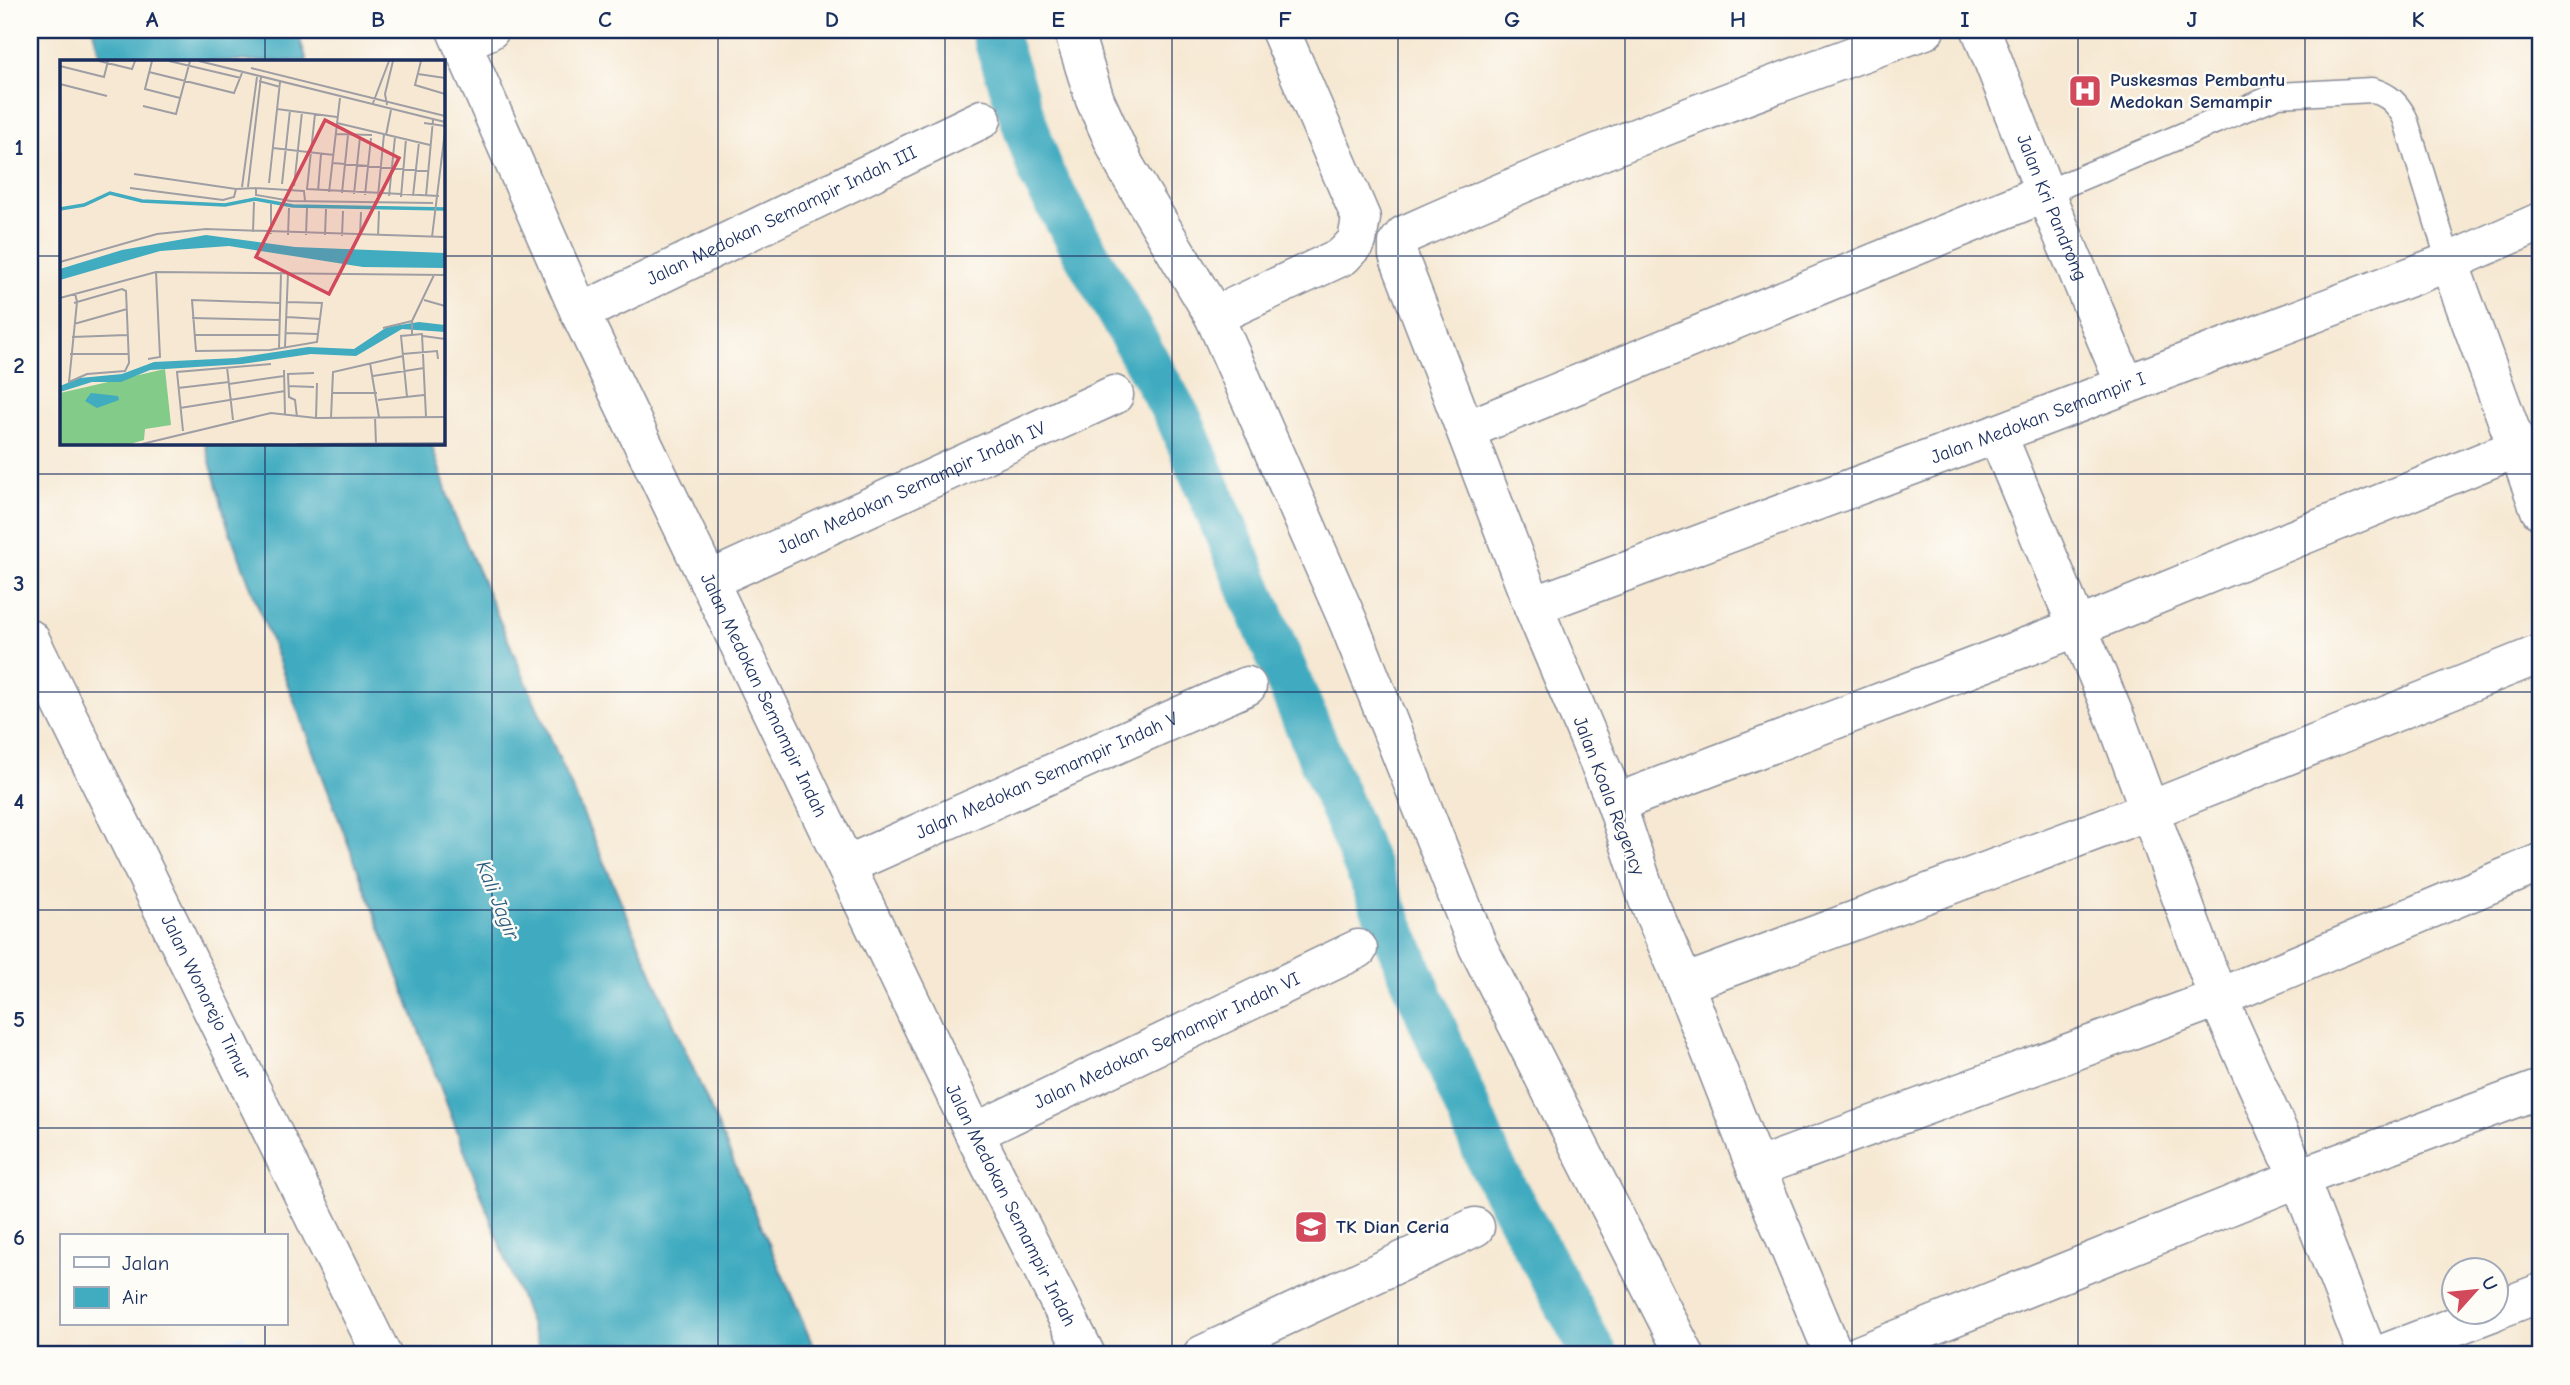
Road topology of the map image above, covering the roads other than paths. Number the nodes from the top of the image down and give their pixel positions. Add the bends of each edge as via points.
1 (1073, 30) edge
2 (1280, 30) edge
3 (1925, 30) edge
4 (1981, 30) edge
5 (469, 34) edge
6 (982, 119) dead end
7 (2045, 193) junction
8 (2540, 222) edge
9 (2449, 262) junction
10 (580, 313) junction
11 (1214, 316) junction
12 (2124, 384) junction
13 (1114, 395) dead end
14 (1466, 430) junction
15 (1997, 434) junction
16 (2517, 448) junction
17 (2540, 510) edge
18 (708, 581) junction
19 (1533, 606) junction
20 (2078, 627) junction
21 (30, 639) edge
22 (2540, 654) edge
23 (1247, 685) dead end
24 (1616, 803) junction
25 (2151, 810) junction
26 (2540, 863) edge
27 (847, 865) junction
28 (1358, 948) dead end
29 (1684, 984) junction
30 (2218, 998) junction
31 (2540, 1089) edge
32 (974, 1133) junction
33 (1756, 1168) junction
34 (2299, 1178) junction
35 (1475, 1227) dead end
36 (2540, 1293) edge
37 (2510, 1305) edge
38 (2455, 1326) edge
39 (382, 1355) edge
40 (1086, 1355) edge
41 (1202, 1355) edge
42 (1685, 1355) edge
43 (1834, 1355) edge
44 (1859, 1355) edge
45 (2368, 1355) edge
46 (2380, 1355) edge

1 - 11 street via 1095,100 1125,166
2 - 11 street via 1361,218 1357,241 1343,256
3 - 14 street, Jalan Koala Regency via 1734,98 1511,186 1404,235 1398,255
4 - 7 street, Jalan Kri Pandrong
5 - 10 street, Jalan Medokan Semampir Indah
6 - 10 street, Jalan Medokan Semampir Indah III
7 - 9 lane via 2278,94 2372,90 2398,104 2405,118
7 - 12 street, Jalan Kri Pandrong
7 - 14 street
8 - 9 street, Jalan Medokan Semampir I
9 - 12 street, Jalan Medokan Semampir I
9 - 16 street
10 - 18 street, Jalan Medokan Semampir Indah
11 - 42 street via 1348,621 1478,947
12 - 15 street, Jalan Medokan Semampir I
13 - 18 street, Jalan Medokan Semampir Indah IV
14 - 19 street, Jalan Koala Regency
15 - 19 street, Jalan Medokan Semampir I
15 - 20 street
16 - 17 street
16 - 20 street
18 - 27 street, Jalan Medokan Semampir Indah
19 - 24 street, Jalan Koala Regency
20 - 24 street
20 - 25 street
21 - 39 street, Jalan Wonorejo Timur
22 - 25 street
23 - 27 street, Jalan Medokan Semampir Indah V
24 - 29 street, Jalan Koala Regency via 1648,900
25 - 29 street
25 - 30 street
26 - 30 street
27 - 32 street, Jalan Medokan Semampir Indah
28 - 32 street, Jalan Medokan Semampir Indah VI
29 - 33 street, Jalan Koala Regency
30 - 33 street
30 - 34 street
31 - 34 street
32 - 40 street, Jalan Medokan Semampir Indah
33 - 43 street, Jalan Koala Regency
34 - 44 street
34 - 45 street
35 - 41 street
36 - 37 street
38 - 46 street

